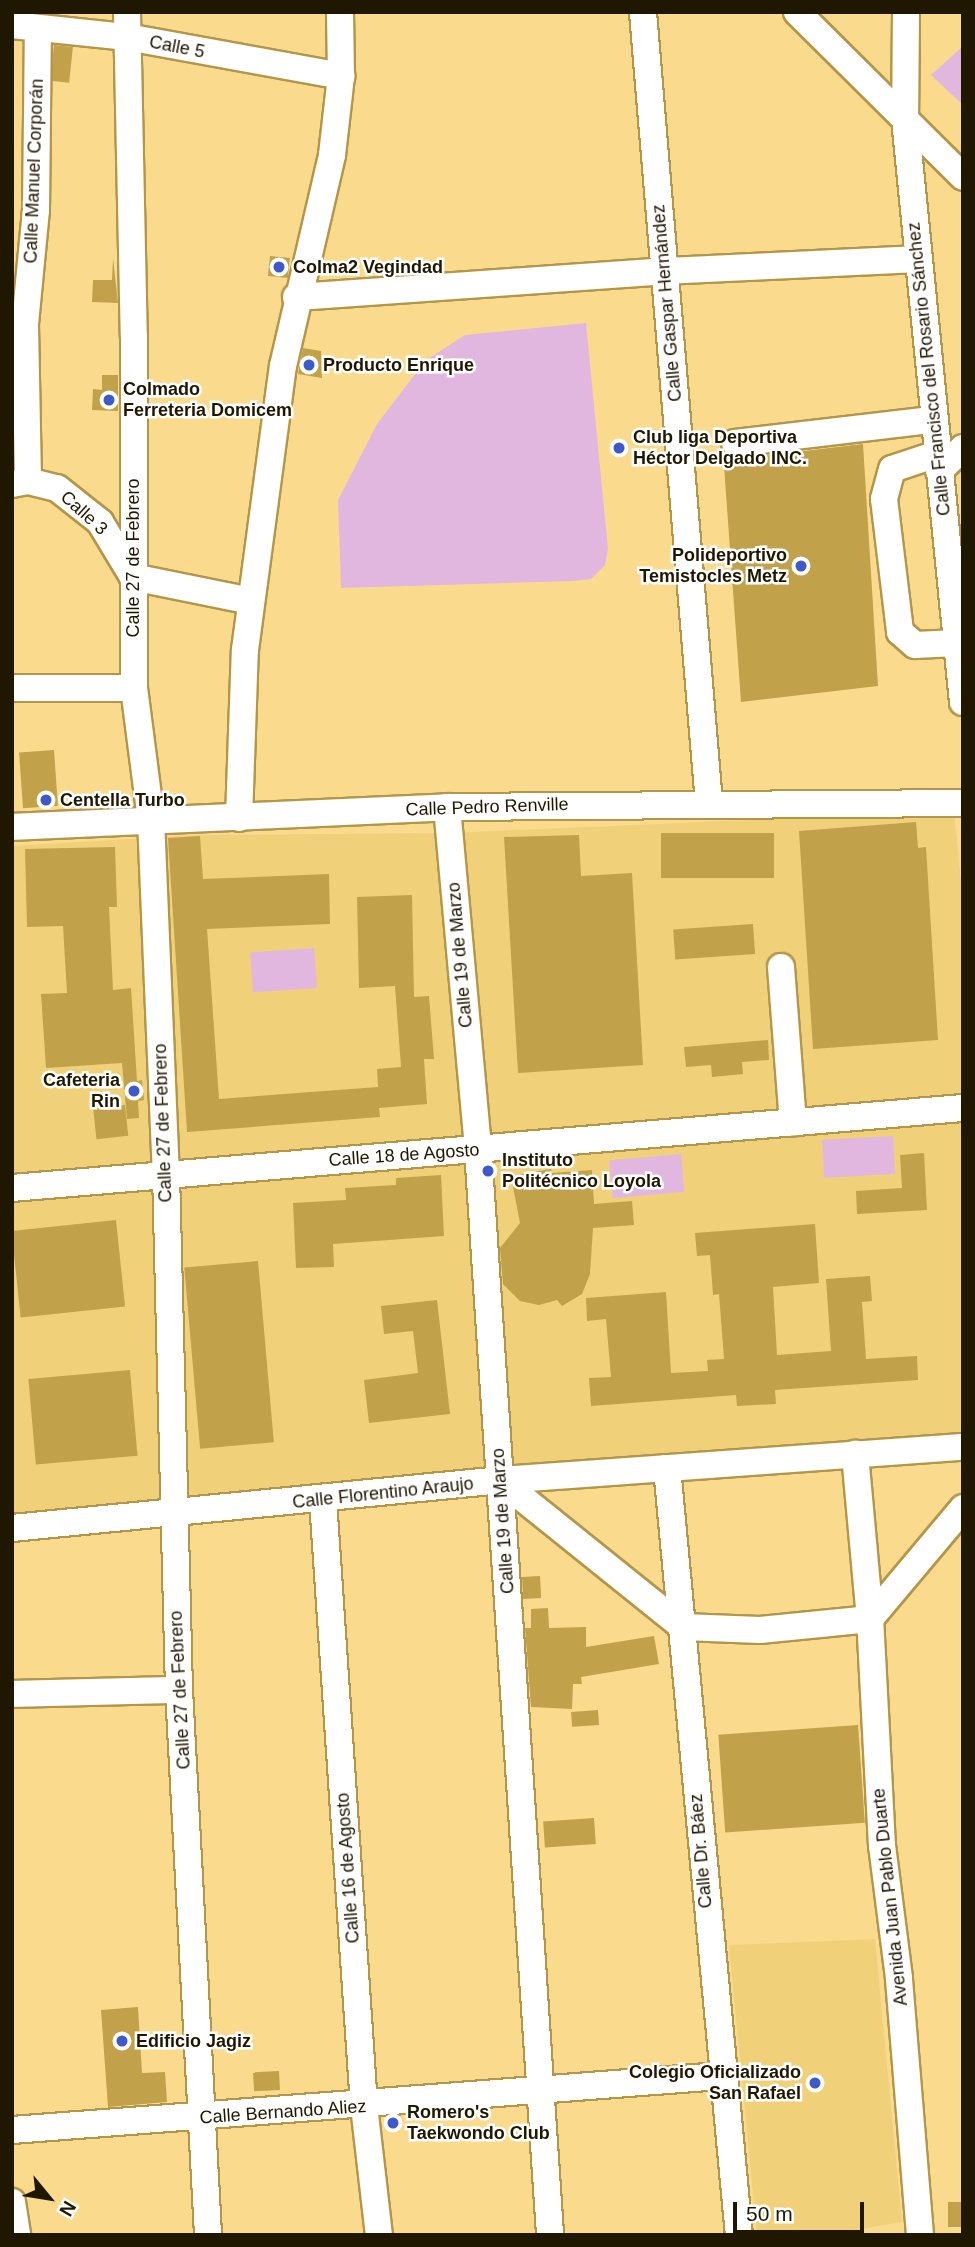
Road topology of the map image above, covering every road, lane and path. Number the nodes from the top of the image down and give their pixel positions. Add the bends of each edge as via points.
1 (340, 12) edge
2 (643, 12) edge
3 (797, 12) edge
4 (906, 12) edge
5 (12, 25) edge
6 (127, 25) edge
7 (38, 28) junction
8 (341, 76) junction
9 (905, 119) junction
10 (963, 177) edge
11 (917, 258) junction
12 (665, 271) junction
13 (296, 297) junction
14 (932, 420) junction
15 (735, 443) dead end
16 (946, 458) edge
17 (20, 482) edge
18 (133, 577) junction
19 (251, 601) junction
20 (957, 643) junction
21 (12, 688) edge
22 (134, 688) junction
23 (963, 702) edge
24 (709, 803) junction
25 (963, 803) edge
26 (447, 807) junction
27 (239, 818) junction
28 (151, 819) junction
29 (12, 827) edge
30 (781, 967) dead end
31 (963, 1108) edge
32 (793, 1123) junction
33 (478, 1150) junction
34 (166, 1173) junction
35 (12, 1188) edge
36 (963, 1447) edge
37 (855, 1454) junction
38 (667, 1468) junction
39 (500, 1480) junction
40 (323, 1500) junction
41 (963, 1508) edge
42 (173, 1515) junction
43 (12, 1528) edge
44 (870, 1619) junction
45 (683, 1627) junction
46 (179, 1690) junction
47 (12, 1694) edge
48 (721, 2077) junction
49 (541, 2091) junction
50 (364, 2106) junction
51 (202, 2117) junction
52 (12, 2130) edge
53 (12, 2202) edge
54 (18, 2235) edge
55 (208, 2235) edge
56 (379, 2235) edge
57 (550, 2235) edge
58 (739, 2235) edge
59 (920, 2235) edge

1 - 8 street
2 - 12 street, Calle Gaspar Hernández
3 - 9 street
4 - 9 street, Calle Francisco del Rosario Sánchez
5 - 7 street, Calle 5
6 - 7 street, Calle 5
6 - 8 street, Calle 5
6 - 18 street, Calle 27 de Febrero via 134,336
7 - 17 street, Calle Manuel Corporán via 36,210 25,324
8 - 13 street via 332,155
9 - 10 street
9 - 11 street, Calle Francisco del Rosario Sánchez
11 - 12 street
11 - 14 street, Calle Francisco del Rosario Sánchez
12 - 13 street
12 - 24 street, Calle Gaspar Hernández
13 - 19 street
14 - 15 street
14 - 16 street, Calle Francisco del Rosario Sánchez
16 - 20 street, Calle Francisco del Rosario Sánchez
16 - 20 street via 892,469 884,499 900,632 915,645
17 - 18 street, Calle 3 via 57,488 100,522
18 - 19 street
18 - 22 street, Calle 27 de Febrero
19 - 27 street
20 - 23 street, Calle Francisco del Rosario Sánchez
21 - 22 street
22 - 28 street, Calle 27 de Febrero
24 - 25 street, Calle Pedro Renville
24 - 26 street, Calle Pedro Renville
26 - 27 street, Calle Pedro Renville
26 - 33 street, Calle 19 de Marzo
27 - 28 street, Calle Pedro Renville
28 - 29 street, Calle Pedro Renville
28 - 34 street, Calle 27 de Febrero
30 - 32 street
31 - 32 street, Calle 18 de Agosto
32 - 33 street, Calle 18 de Agosto
33 - 34 street, Calle 18 de Agosto
33 - 39 street, Calle 19 de Marzo
34 - 35 street, Calle 18 de Agosto
34 - 42 street, Calle 27 de Febrero
36 - 37 street, Calle Florentino Araujo
37 - 38 street, Calle Florentino Araujo
37 - 44 street, Avenida Juan Pablo Duarte
38 - 39 street, Calle Florentino Araujo
38 - 45 street, Calle Dr. Báez
39 - 40 street, Calle Florentino Araujo
39 - 45 street
39 - 49 street, Calle 19 de Marzo
40 - 42 street, Calle Florentino Araujo
40 - 50 street, Calle 16 de Agosto
41 - 44 street
42 - 43 street, Calle Florentino Araujo
42 - 46 street, Calle 27 de Febrero
44 - 45 street via 760,1630
44 - 59 street, Avenida Juan Pablo Duarte via 882,1846 899,1978
45 - 48 street, Calle Dr. Báez
46 - 47 street
46 - 51 street, Calle 27 de Febrero
48 - 49 street, Calle Bernando Aliez
48 - 58 street, Calle Dr. Báez
49 - 50 street, Calle Bernando Aliez
49 - 57 street, Calle 19 de Marzo
50 - 51 street, Calle Bernando Aliez
50 - 56 street, Calle 16 de Agosto
51 - 52 street, Calle Bernando Aliez
51 - 55 street, Calle 27 de Febrero
53 - 54 street

